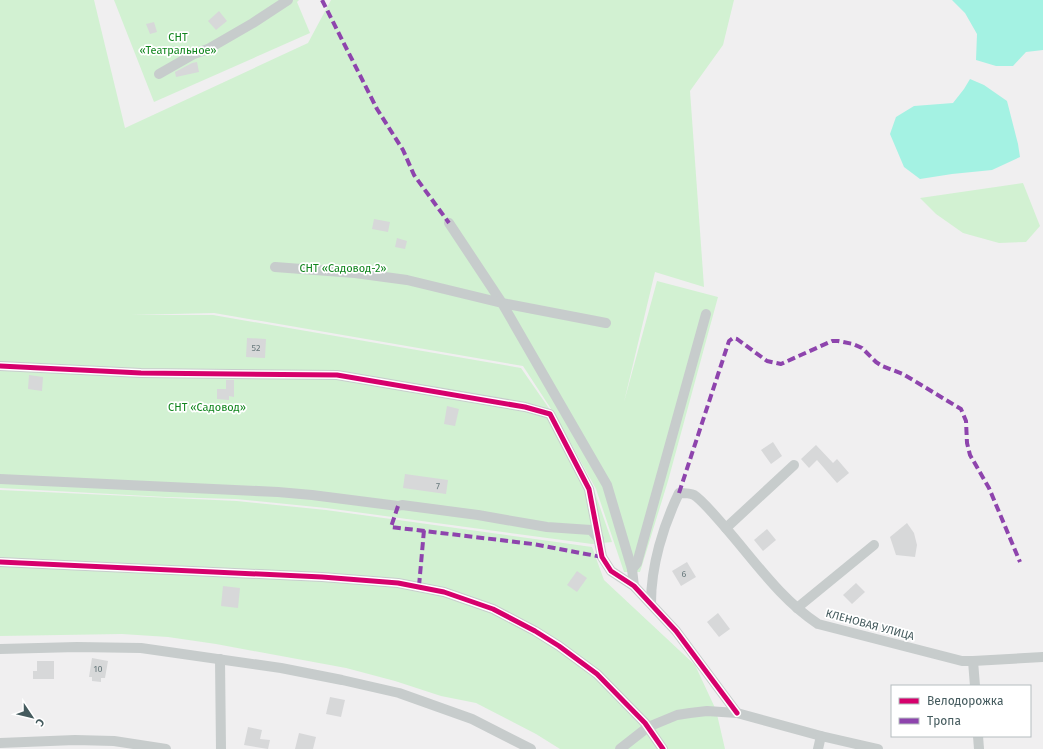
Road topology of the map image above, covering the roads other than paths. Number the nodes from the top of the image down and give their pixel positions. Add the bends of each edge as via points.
1 (288, 0) edge
2 (158, 74) dead end
3 (449, 223) dead end
4 (275, 267) dead end
5 (502, 304) junction
6 (706, 314) dead end
7 (606, 323) dead end
8 (0, 366) edge
9 (794, 465) dead end
10 (0, 479) edge
11 (726, 528) junction
12 (600, 540) junction
13 (874, 544) dead end
14 (0, 562) edge
15 (632, 569) junction
16 (634, 586) junction
17 (651, 603) junction
18 (797, 608) junction
19 (0, 648) edge
20 (1042, 657) edge
21 (220, 659) junction
22 (973, 661) junction
23 (975, 685) edge
24 (737, 713) junction
25 (648, 727) junction
26 (821, 736) junction
27 (978, 737) edge
28 (0, 743) edge
29 (166, 749) edge
30 (221, 749) edge
31 (531, 749) edge
32 (620, 749) edge
33 (663, 749) edge
34 (818, 749) edge
35 (878, 749) edge
36 (979, 749) edge

1 - 2 street via 253,23
3 - 5 street
4 - 5 street via 355,272 408,280
5 - 7 street
5 - 15 street via 607,485
6 - 15 street via 638,563
8 - 12 street via 141,373 336,375 525,407 550,414 589,489
9 - 11 street
10 - 12 street via 312,495 463,513 547,527 591,530
11 - 17 street, КЛЕНОВАЯ УЛИЦА via 694,495 679,493 662,536 651,585
11 - 18 street, КЛЕНОВАЯ УЛИЦА via 781,594
12 - 16 street via 602,557 611,572
13 - 18 street
14 - 25 street via 322,577 398,583 444,592 493,609 559,646 597,674
15 - 16 street
16 - 17 street
17 - 24 street via 676,631
18 - 22 street, КЛЕНОВАЯ УЛИЦА via 818,624 962,661
19 - 21 street via 141,648
20 - 22 street, КЛЕНОВАЯ УЛИЦА
21 - 30 street
21 - 31 street via 399,693 472,719
22 - 23 street
24 - 25 street via 706,711 677,715
24 - 26 street
25 - 32 street
25 - 33 street
26 - 34 street
26 - 35 street
27 - 36 street
28 - 29 street via 114,741

